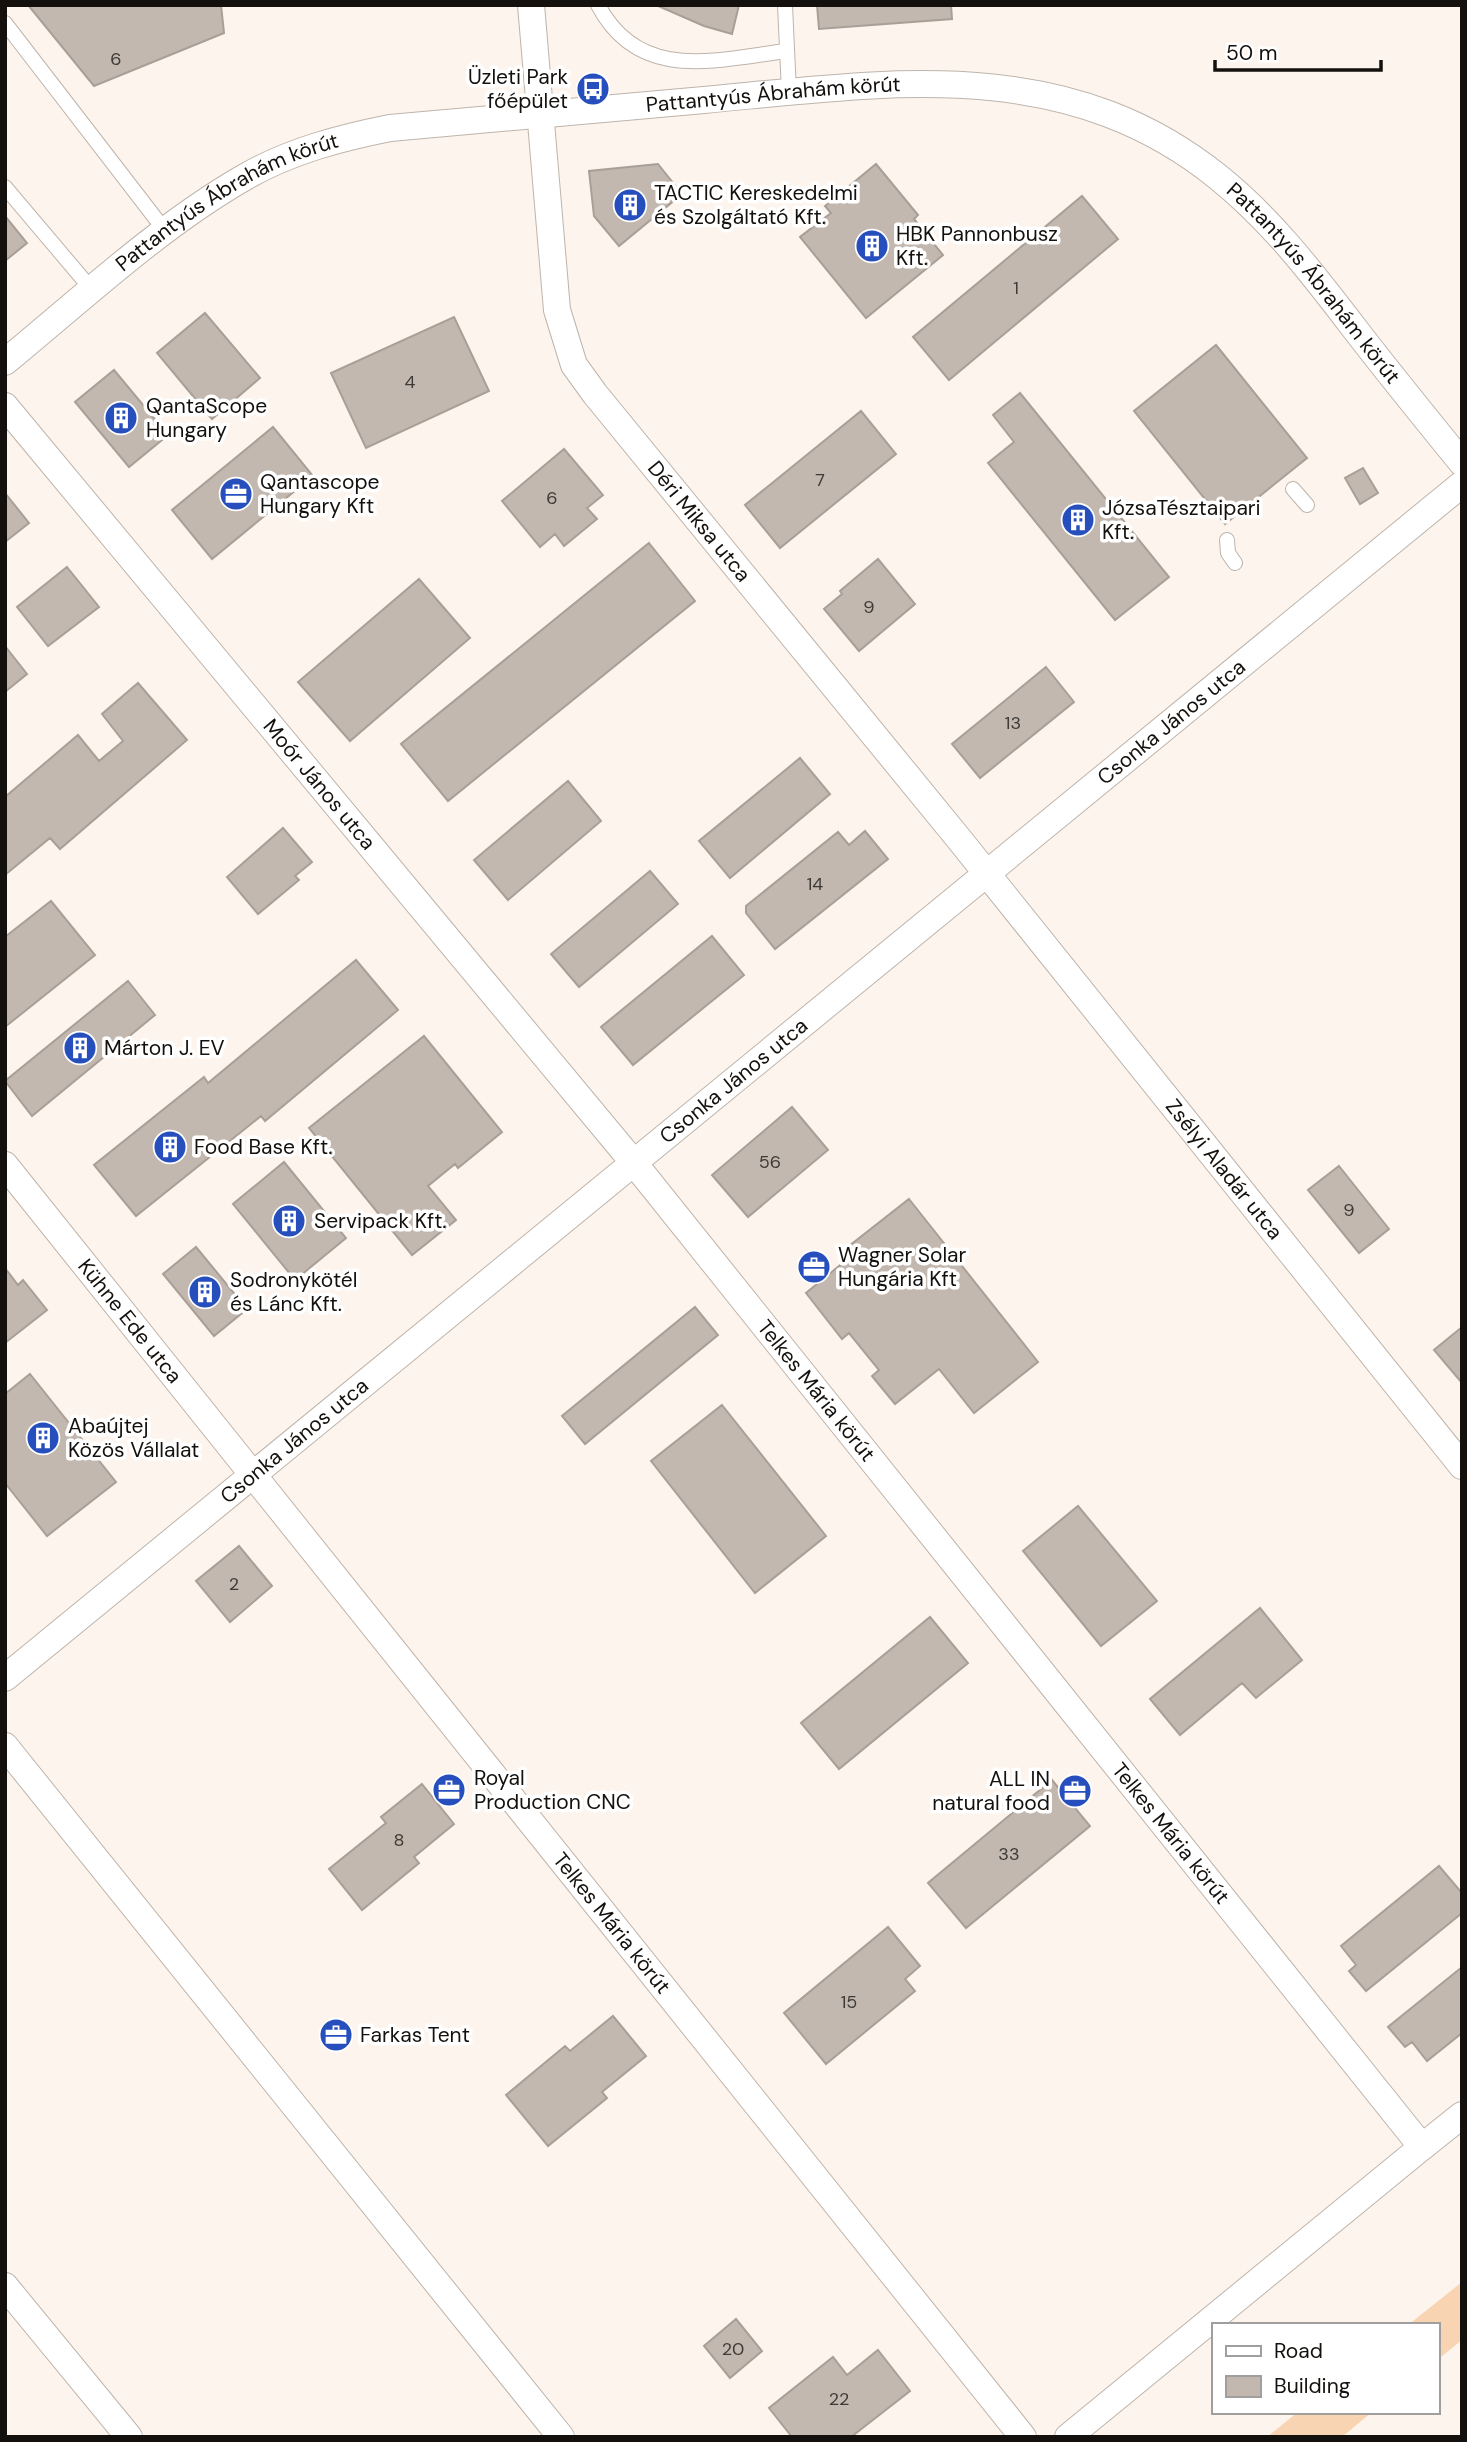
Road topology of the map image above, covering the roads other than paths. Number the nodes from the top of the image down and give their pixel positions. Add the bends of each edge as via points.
1 (531, 5) edge
2 (598, 5) edge
3 (785, 5) edge
4 (5, 23) edge
5 (786, 51) junction
6 (789, 92) junction
7 (538, 115) junction
8 (5, 187) edge
9 (166, 232) junction
10 (93, 291) junction
11 (5, 362) edge
12 (5, 405) edge
13 (1462, 463) edge
14 (1462, 484) edge
15 (1293, 489) dead end
16 (1307, 505) dead end
17 (1227, 540) dead end
18 (1235, 563) dead end
19 (987, 874) junction
20 (634, 1163) junction
21 (5, 1165) edge
22 (1462, 1466) edge
23 (252, 1476) junction
24 (5, 1678) edge
25 (5, 1746) edge
26 (1462, 2115) edge
27 (1422, 2147) junction
28 (5, 2287) edge
29 (129, 2437) edge
30 (561, 2437) edge
31 (1023, 2437) edge
32 (1068, 2437) edge

1 - 7 street, Déri Miksa utca
2 - 5 lane via 617,33 667,61 690,63
3 - 5 lane
4 - 9 lane
5 - 6 lane
6 - 7 street, Pattantyús Ábrahám körút
6 - 13 street, Pattantyús Ábrahám körút via 889,84 978,84 1087,107 1157,136 1216,176 1298,255
7 - 9 street, Pattantyús Ábrahám körút via 390,128 324,143 245,177
7 - 19 street, Déri Miksa utca via 557,310 574,365
8 - 10 lane
9 - 10 street, Pattantyús Ábrahám körút
10 - 11 street, Pattantyús Ábrahám körút
12 - 20 street, Moór János utca
14 - 19 street, Csonka János utca
15 - 16 lane
17 - 18 lane
19 - 20 street, Csonka János utca
19 - 22 street, Zsélyi Aladár utca
20 - 23 street, Csonka János utca
20 - 27 street, Telkes Mária körút
21 - 23 street, Kühne Ede utca
23 - 24 street, Csonka János utca
23 - 31 street, Telkes Mária körút
25 - 30 street
26 - 27 street
27 - 32 street
28 - 29 street

